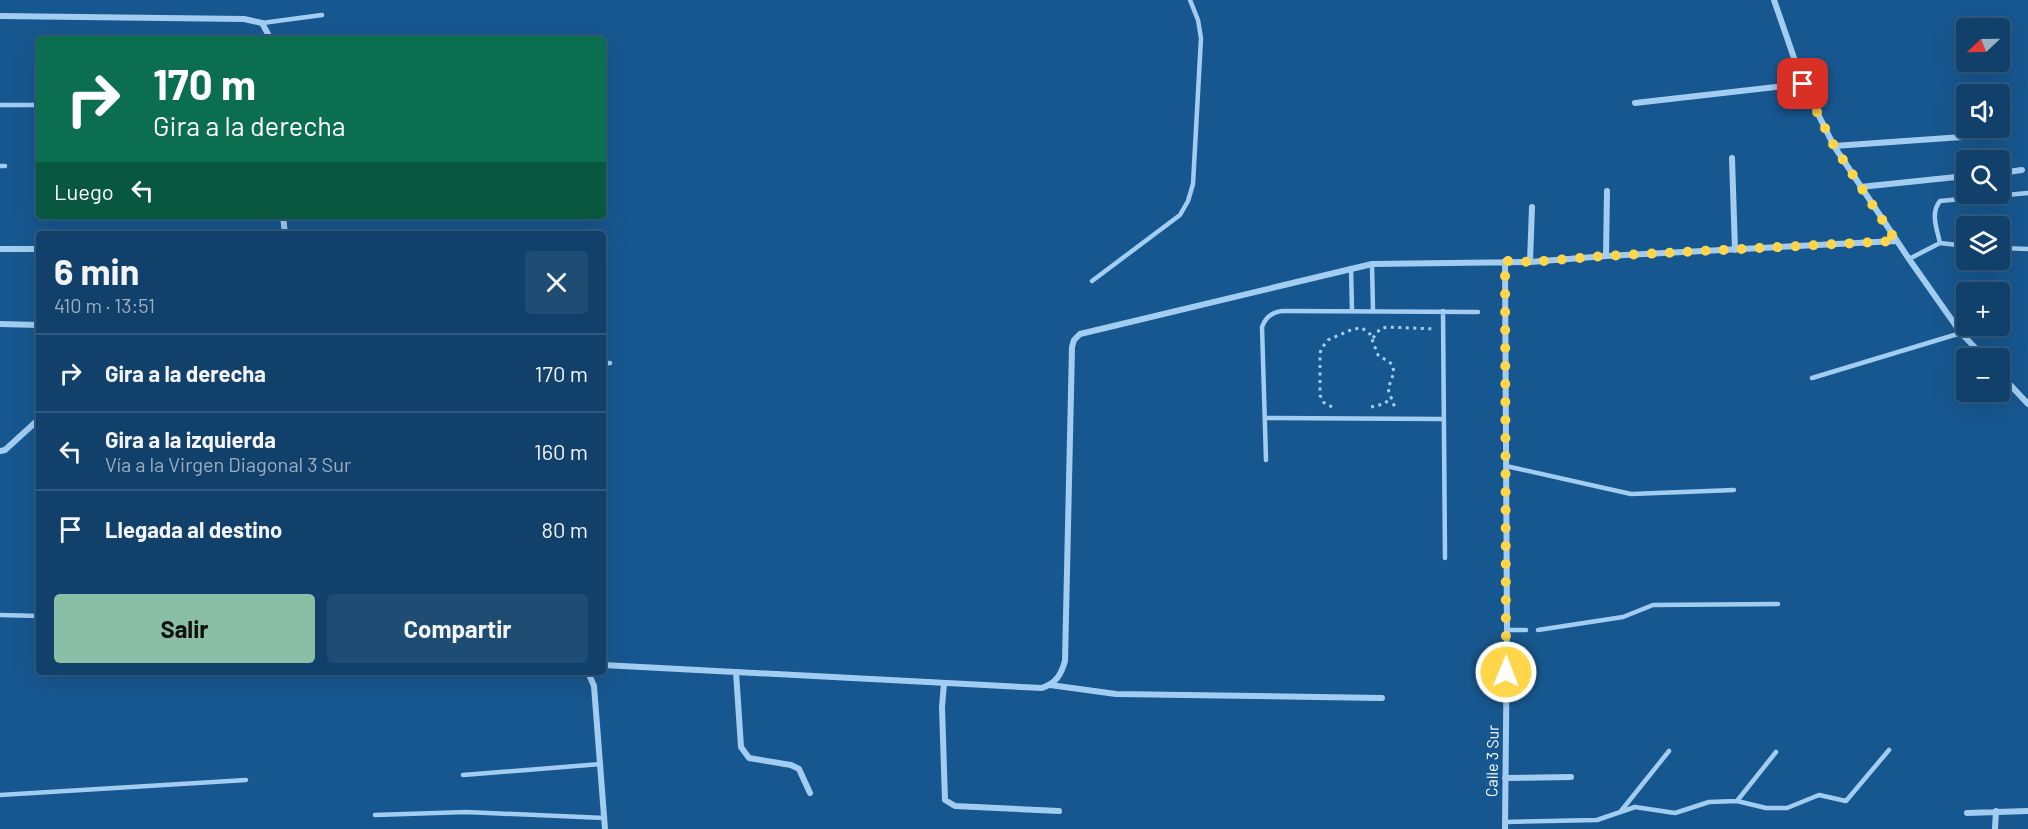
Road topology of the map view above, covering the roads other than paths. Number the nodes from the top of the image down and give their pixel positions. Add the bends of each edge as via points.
1 (1190, 0) edge
2 (1774, 0) edge
3 (322, 15) dead end
4 (0, 16) edge
5 (262, 23) junction
6 (268, 36) edge
7 (1803, 84) junction
8 (1635, 103) dead end
9 (0, 105) edge
10 (36, 105) edge
11 (1956, 137) edge
12 (1834, 146) junction
13 (1732, 158) dead end
14 (2022, 170) dead end
15 (2010, 172) edge
16 (1956, 177) edge
17 (1860, 187) junction
18 (1607, 191) dead end
19 (2028, 193) edge
20 (1532, 207) dead end
21 (1896, 241) junction
22 (1940, 243) junction
23 (1956, 245) edge
24 (2010, 248) edge
25 (0, 249) edge
26 (36, 249) edge
27 (2028, 249) edge
28 (1735, 250) junction
29 (1605, 256) junction
30 (1909, 260) junction
31 (1505, 261) junction
32 (1530, 262) junction
33 (1372, 264) junction
34 (1351, 268) junction
35 (1092, 281) dead end
36 (1352, 310) junction
37 (1373, 311) junction
38 (1443, 311) junction
39 (1478, 312) dead end
40 (0, 324) edge
41 (36, 325) edge
42 (1956, 326) edge
43 (1956, 335) edge
44 (1964, 336) edge
45 (1975, 348) edge
46 (610, 363) dead end
47 (606, 364) edge
48 (1812, 378) dead end
49 (2010, 385) edge
50 (2028, 404) edge
51 (1266, 418) junction
52 (1443, 419) junction
53 (36, 421) edge
54 (0, 451) edge
55 (1266, 460) dead end
56 (1506, 466) junction
57 (1734, 490) dead end
58 (1445, 558) dead end
59 (1778, 604) dead end
60 (0, 615) edge
61 (36, 616) edge
62 (1507, 630) junction
63 (1526, 630) dead end
64 (1538, 630) dead end
65 (606, 665) edge
66 (736, 672) junction
67 (589, 675) edge
68 (944, 683) junction
69 (1050, 685) junction
70 (1382, 698) dead end
71 (1890, 750) dead end
72 (1668, 751) dead end
73 (1776, 752) dead end
74 (601, 764) junction
75 (463, 775) dead end
76 (1571, 777) dead end
77 (1506, 778) junction
78 (246, 780) dead end
79 (810, 794) dead end
80 (0, 795) edge
81 (1737, 801) junction
82 (1059, 810) dead end
83 (1996, 811) junction
84 (2028, 811) edge
85 (1620, 813) junction
86 (1966, 813) dead end
87 (375, 814) dead end
88 (604, 818) junction
89 (1505, 826) edge
90 (605, 829) edge
91 (1995, 829) edge

1 - 35 lane via 1201,38 1193,184 1188,201 1180,215
2 - 7 street
3 - 5 lane
4 - 5 street via 244,19
5 - 6 street
7 - 8 street
7 - 12 street
9 - 10 lane
11 - 12 street
12 - 17 street
13 - 28 street
14 - 15 street
16 - 17 street
17 - 21 street
18 - 29 street
19 - 22 lane via 1940,201 1934,213
20 - 32 street
21 - 28 street
21 - 30 street
22 - 23 lane
22 - 30 lane
24 - 27 lane
25 - 26 street
28 - 29 street
29 - 32 street
30 - 42 street
31 - 32 street
31 - 33 street
31 - 56 street, Calle 3 Sur
33 - 34 street
33 - 37 lane
34 - 36 lane
34 - 69 street via 1080,334 1074,340 1065,661 1057,680
36 - 37 lane
36 - 51 lane via 1279,311 1264,321
37 - 38 lane
38 - 39 lane
38 - 52 lane
40 - 41 street
43 - 48 lane
44 - 45 street
46 - 47 lane
49 - 50 street
51 - 52 lane
51 - 55 lane
52 - 58 lane
53 - 54 street
56 - 57 lane via 1631,494
56 - 62 street, Calle 3 Sur
59 - 64 lane via 1653,605 1623,617
60 - 61 lane
62 - 63 lane
62 - 77 street, Calle 3 Sur
65 - 66 street
66 - 68 street
66 - 79 street via 741,747 749,758 799,769
67 - 74 street via 594,686
68 - 69 street via 1042,688
68 - 82 street via 945,800 955,806
69 - 70 street via 1116,694
71 - 81 lane via 1845,801 1819,795 1787,808 1766,808
72 - 85 lane
73 - 81 lane
74 - 75 lane
74 - 88 street
76 - 77 street
77 - 89 street, Calle 3 Sur
78 - 80 lane
81 - 85 lane via 1709,802 1675,813 1635,807
83 - 84 street
83 - 86 street
83 - 91 street
85 - 89 lane via 1597,820
87 - 88 lane via 466,812
88 - 90 street

